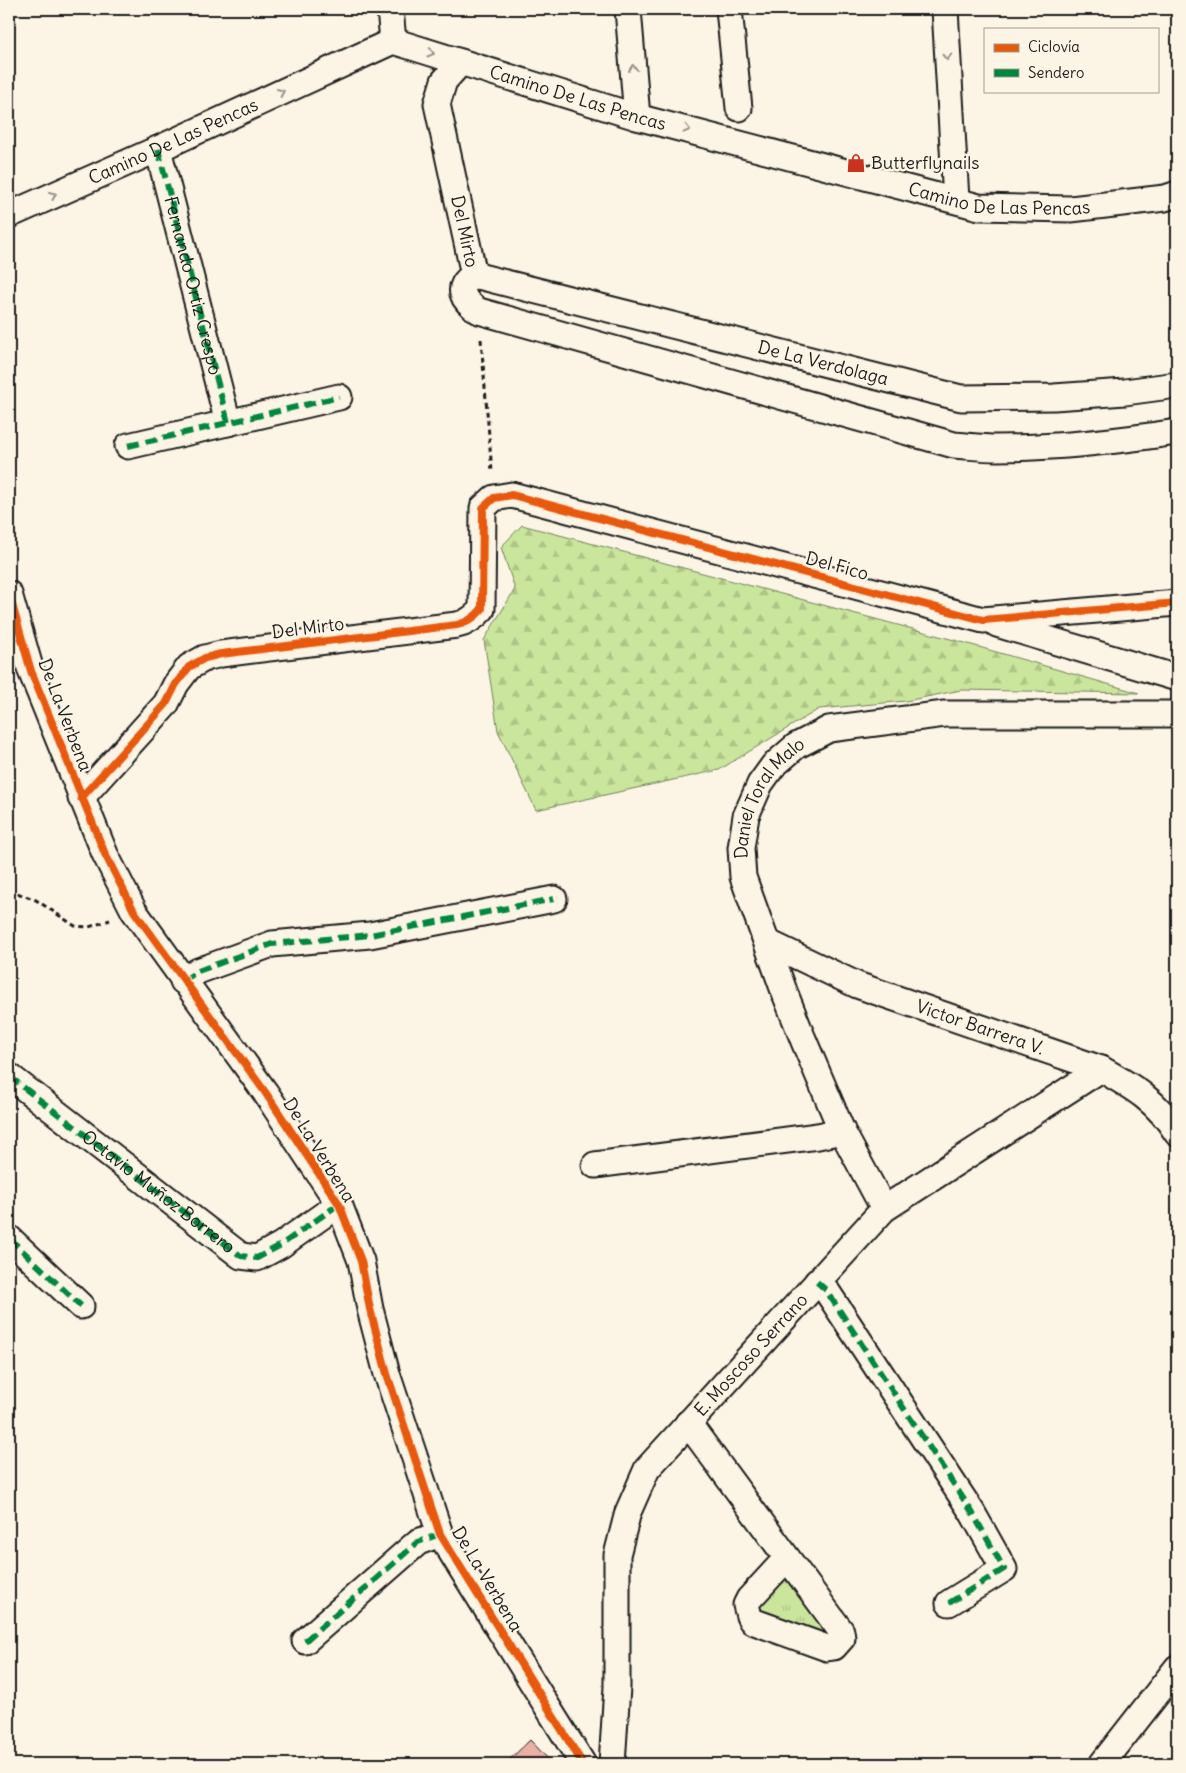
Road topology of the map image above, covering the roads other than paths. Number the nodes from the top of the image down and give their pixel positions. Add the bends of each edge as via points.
1 (390, 9) edge
2 (628, 9) edge
3 (729, 9) edge
4 (945, 9) edge
5 (393, 41) junction
6 (461, 62) junction
7 (739, 108) dead end
8 (637, 116) junction
9 (158, 149) junction
10 (1177, 194) edge
11 (956, 200) junction
12 (9, 215) edge
13 (474, 275) junction
14 (1177, 384) edge
15 (339, 397) dead end
16 (228, 423) junction
17 (1177, 432) edge
18 (128, 446) dead end
19 (494, 498) joint
20 (9, 594) edge
21 (1177, 603) edge
22 (982, 620) junction
23 (9, 656) edge
24 (31, 671) junction
25 (1177, 678) edge
26 (1177, 714) edge
27 (81, 798) junction
28 (554, 899) dead end
29 (767, 942) junction
30 (183, 981) junction
31 (1101, 1069) junction
32 (9, 1076) edge
33 (842, 1131) junction
34 (1177, 1133) edge
35 (595, 1165) dead end
36 (339, 1204) junction
37 (884, 1209) junction
38 (9, 1238) edge
39 (817, 1282) junction
40 (82, 1306) dead end
41 (688, 1423) junction
42 (440, 1534) junction
43 (786, 1558) dead end
44 (949, 1603) dead end
45 (305, 1641) dead end
46 (1177, 1668) edge
47 (583, 1764) edge
48 (612, 1764) edge
49 (1102, 1764) edge

1 - 5 street
8 -> 2 street
3 - 7 street
4 -> 11 street
5 -> 6 street, Camino De Las Pencas
9 -> 5 street, Camino De Las Pencas
6 - 8 street, Camino De Las Pencas
6 - 13 street, Del Mirto via 444,81 437,104
8 -> 11 street, Camino De Las Pencas
12 -> 9 street, Camino De Las Pencas
9 - 16 street, Fernando Ortiz Crespo
10 - 11 street, Camino De Las Pencas via 1072,209 979,207
13 - 14 street, De La Verdolaga via 960,398 1054,398
13 - 17 street, Del Mirto via 466,280 463,297 479,311 954,445 996,448 1055,445
15 - 16 street
16 - 18 street
19 - 22 street, Del Fico via 512,495
19 - 27 street, Del Mirto via 483,508 482,609 476,616 457,625 221,654 200,660 189,667 166,704
20 - 24 street, De La Verbena
21 - 22 street, Del Fico
22 - 25 street
23 - 24 street
24 - 27 street, De La Verbena
26 - 29 street, Daniel Toral Malo via 946,714 830,729 796,746 773,766 760,784 746,816 741,848 743,877
27 - 30 street, De La Verbena via 134,911
28 - 30 street via 370,935 272,944 198,971
29 - 31 street, Victor Barrera V. via 857,985
29 - 33 street, Daniel Toral Malo via 790,1007
30 - 36 street, De La Verbena via 265,1092
31 - 34 street, Victor Barrera V. via 1137,1090 1166,1116
31 - 37 street, E. Moscoso Serrano
32 - 36 street, Octavio Muñoz Borrero via 241,1256 257,1258
33 - 35 street
33 - 37 street, Daniel Toral Malo
36 - 42 street, De La Verbena via 361,1261 387,1374
37 - 39 street, E. Moscoso Serrano
38 - 40 street
39 - 41 street, E. Moscoso Serrano
39 - 44 street via 826,1290 972,1512 1004,1570
41 - 43 street
41 - 48 street, E. Moscoso Serrano via 647,1469 628,1512 617,1555 618,1686
42 - 45 street via 418,1542
42 - 47 street, De La Verbena
46 - 49 street

